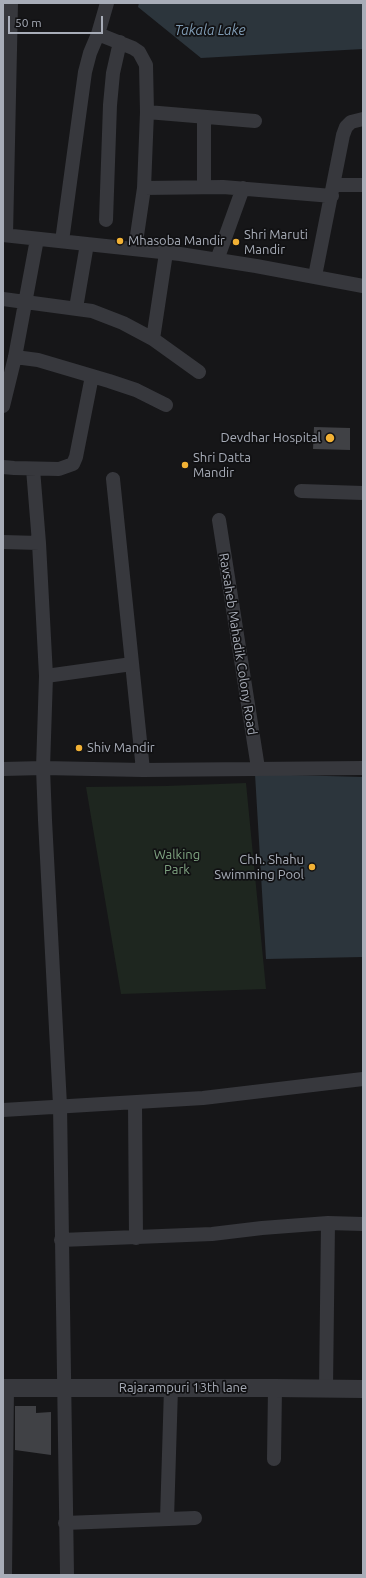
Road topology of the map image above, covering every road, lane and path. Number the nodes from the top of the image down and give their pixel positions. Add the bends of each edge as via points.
1 (11, 3) edge
2 (107, 3) edge
3 (98, 34) junction
4 (120, 42) junction
5 (147, 112) junction
6 (204, 117) junction
7 (363, 119) edge
8 (255, 121) dead end
9 (363, 185) edge
10 (204, 186) junction
11 (144, 188) junction
12 (243, 188) junction
13 (333, 190) junction
14 (106, 220) dead end
15 (4, 235) edge
16 (37, 238) junction
17 (62, 241) junction
18 (87, 244) junction
19 (135, 249) junction
20 (166, 254) junction
21 (217, 260) junction
22 (316, 276) junction
23 (363, 286) edge
24 (3, 299) edge
25 (25, 302) junction
26 (76, 308) junction
27 (153, 338) junction
28 (15, 357) junction
29 (199, 372) dead end
30 (92, 376) junction
31 (3, 403) edge
32 (166, 405) dead end
33 (3, 467) edge
34 (33, 469) junction
35 (113, 479) dead end
36 (301, 490) dead end
37 (363, 492) edge
38 (218, 520) dead end
39 (3, 542) edge
40 (38, 543) junction
41 (132, 664) junction
42 (46, 676) junction
43 (44, 768) junction
44 (258, 768) junction
45 (363, 768) edge
46 (3, 769) edge
47 (143, 770) junction
48 (363, 1079) edge
49 (135, 1103) junction
50 (60, 1105) junction
51 (3, 1110) edge
52 (328, 1223) junction
53 (363, 1224) edge
54 (136, 1238) junction
55 (61, 1240) junction
56 (5, 1388) edge
57 (63, 1388) junction
58 (171, 1388) junction
59 (275, 1388) junction
60 (326, 1388) junction
61 (363, 1389) edge
62 (274, 1459) dead end
63 (195, 1518) dead end
64 (167, 1519) junction
65 (65, 1523) junction
66 (5, 1575) edge
67 (67, 1575) edge

1 - 15 street
2 - 3 street
3 - 4 street
3 - 17 street via 85,72
4 - 5 street via 133,48 144,58
4 - 14 street via 113,72 110,105
5 - 6 street
5 - 11 street
6 - 8 street
6 - 10 street
7 - 13 street via 351,122 345,131
9 - 13 street
10 - 11 street
10 - 12 street
11 - 19 street
12 - 13 street
12 - 21 street
13 - 22 street
15 - 16 street
16 - 17 street
16 - 25 street
17 - 18 street
18 - 19 street
18 - 26 street
19 - 20 street
20 - 21 street
20 - 27 street
21 - 22 street
22 - 23 street
24 - 25 street
25 - 26 street
25 - 28 street
26 - 27 street via 92,311 123,323
27 - 29 street
28 - 30 street via 38,360
28 - 31 street
30 - 32 street via 136,390
30 - 34 street via 73,464 59,469
33 - 34 street
34 - 40 street
35 - 41 street
36 - 37 street
38 - 44 street, Ravsaheb Mahadik Colony Road
39 - 40 street
40 - 42 street
41 - 42 street
41 - 47 street
42 - 43 street
43 - 46 street
43 - 47 street
43 - 50 street
44 - 45 street
44 - 47 street
48 - 49 street via 203,1098
49 - 50 street
49 - 54 street
50 - 51 street
50 - 55 street
52 - 53 street
52 - 54 street
52 - 60 street
54 - 55 street
55 - 57 street
56 - 57 street, Rajarampuri 13th lane
56 - 66 street
57 - 58 street, Rajarampuri 13th lane
57 - 65 street
58 - 59 street, Rajarampuri 13th lane
58 - 64 street
59 - 60 street, Rajarampuri 13th lane
59 - 62 street
60 - 61 street, Rajarampuri 13th lane
63 - 64 street
64 - 65 street
65 - 67 street

